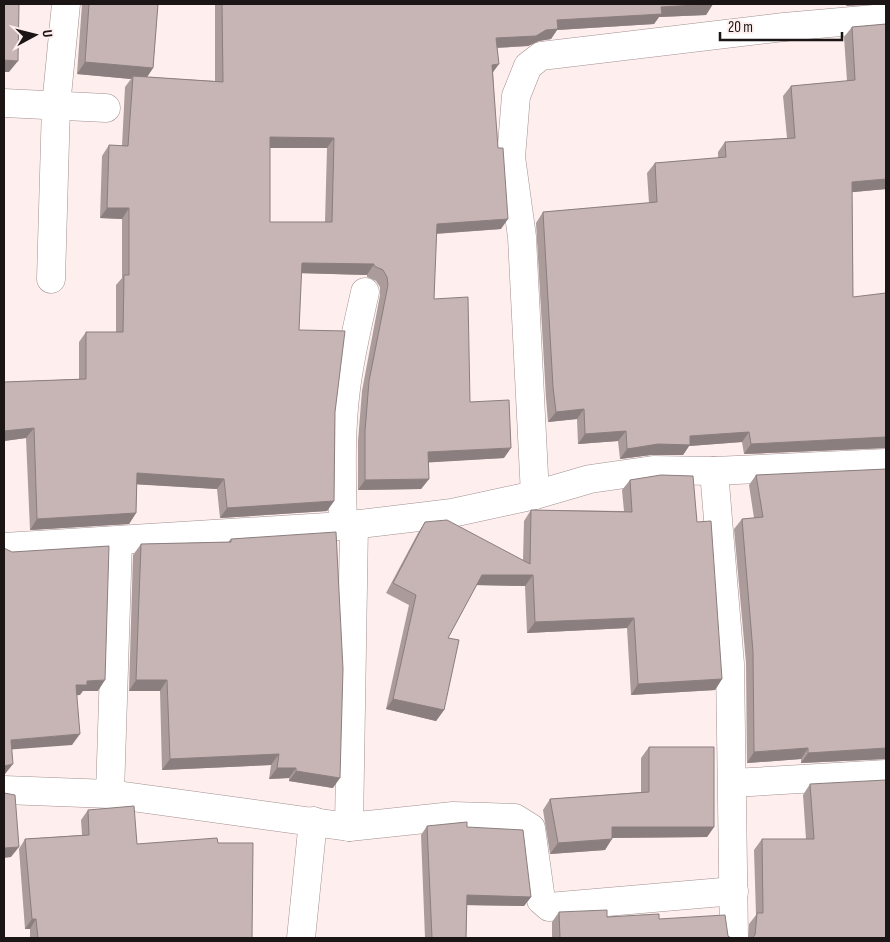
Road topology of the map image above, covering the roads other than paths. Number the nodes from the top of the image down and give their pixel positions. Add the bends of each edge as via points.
1 (66, 4) edge
2 (886, 18) edge
3 (4, 104) edge
4 (56, 106) junction
5 (106, 108) dead end
6 (51, 279) dead end
7 (364, 292) dead end
8 (886, 463) edge
9 (714, 471) junction
10 (535, 495) junction
11 (349, 525) junction
12 (118, 541) junction
13 (4, 547) edge
14 (886, 774) edge
15 (733, 783) junction
16 (4, 790) edge
17 (110, 794) junction
18 (313, 821) junction
19 (349, 827) junction
20 (734, 891) junction
21 (301, 938) edge
22 (734, 938) edge

1 - 4 street
2 - 10 street via 542,56 528,66 516,96 511,157 522,237
3 - 4 street
4 - 5 street
4 - 6 street
7 - 11 street via 343,419 341,454
8 - 9 street
9 - 10 street via 653,470 599,478
9 - 15 street via 730,664
10 - 11 street via 452,513
11 - 12 street
11 - 19 street
12 - 13 street
12 - 17 street
14 - 15 street
15 - 20 street
16 - 17 street
17 - 18 street
18 - 19 street
18 - 21 street
19 - 20 street via 453,816 515,818 531,828 541,900 550,907
20 - 22 street

